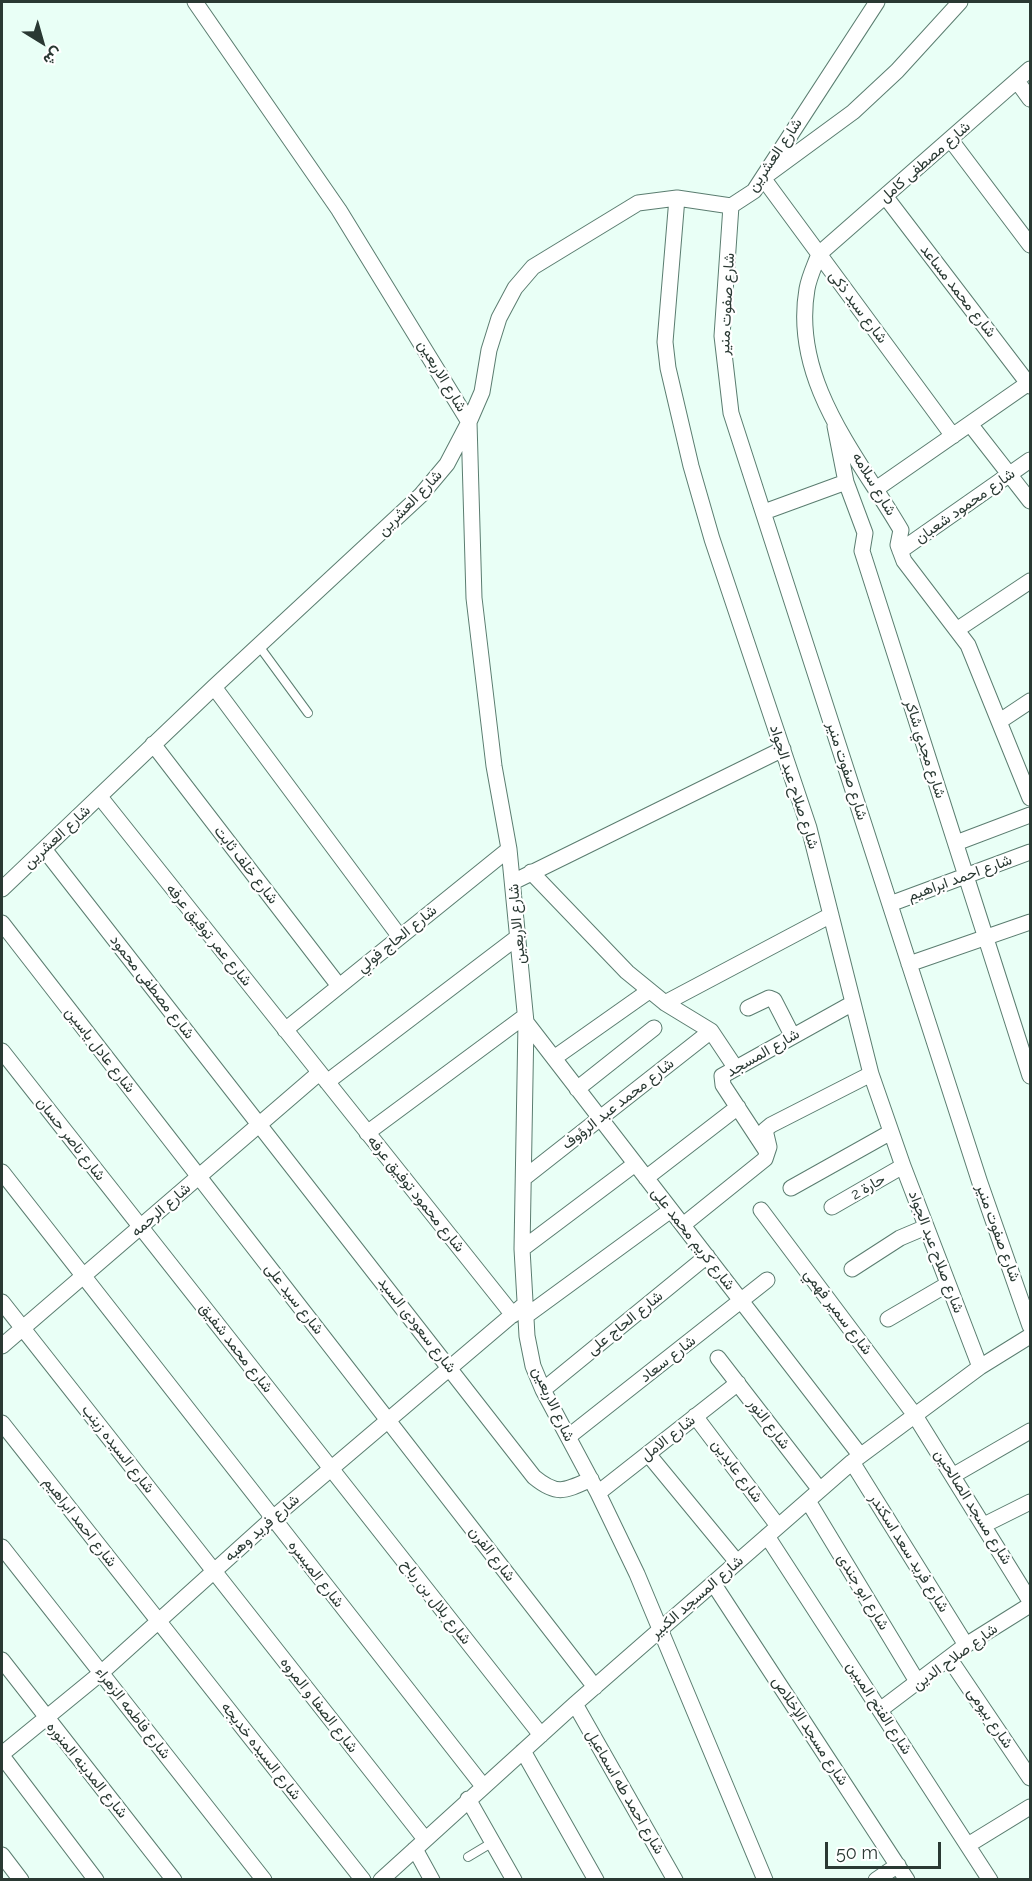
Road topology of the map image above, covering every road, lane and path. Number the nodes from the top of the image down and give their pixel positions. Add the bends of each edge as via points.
1 (195, 2) edge
2 (877, 2) edge
3 (960, 2) edge
4 (1030, 69) edge
5 (1017, 81) junction
6 (1030, 99) edge
7 (950, 139) junction
8 (763, 178) junction
9 (885, 196) junction
10 (677, 198) junction
11 (731, 206) junction
12 (1030, 245) edge
13 (819, 254) junction
14 (1030, 384) edge
15 (834, 420) junction
16 (469, 422) junction
17 (970, 424) junction
18 (953, 435) junction
19 (1030, 460) edge
20 (1010, 474) junction
21 (846, 482) junction
22 (876, 489) junction
23 (1030, 501) edge
24 (764, 512) junction
25 (900, 551) junction
26 (1030, 581) edge
27 (958, 629) junction
28 (259, 646) junction
29 (214, 687) junction
30 (1030, 701) edge
31 (308, 713) dead end
32 (1000, 722) junction
33 (153, 744) junction
34 (783, 749) junction
35 (100, 797) junction
36 (1030, 798) edge
37 (1030, 815) edge
38 (956, 843) junction
39 (44, 849) junction
40 (509, 849) junction
41 (1030, 852) edge
42 (531, 872) junction
43 (966, 876) junction
44 (513, 882) junction
45 (2, 890) edge
46 (890, 904) junction
47 (831, 915) junction
48 (2, 922) edge
49 (1030, 922) edge
50 (519, 936) junction
51 (400, 937) junction
52 (986, 937) junction
53 (909, 964) junction
54 (339, 986) junction
55 (649, 991) junction
56 (665, 1003) junction
57 (853, 1003) junction
58 (748, 1008) dead end
59 (526, 1019) junction
60 (654, 1028) dead end
61 (285, 1030) junction
62 (711, 1031) junction
63 (792, 1035) junction
64 (2, 1051) edge
65 (554, 1058) junction
66 (735, 1067) junction
67 (872, 1074) junction
68 (1030, 1076) edge
69 (323, 1078) junction
70 (577, 1089) junction
71 (738, 1107) junction
72 (600, 1118) junction
73 (260, 1124) junction
74 (367, 1132) junction
75 (891, 1132) junction
76 (768, 1154) junction
77 (635, 1164) junction
78 (903, 1166) junction
79 (2, 1172) edge
80 (199, 1177) junction
81 (524, 1178) junction
82 (646, 1178) junction
83 (791, 1188) dead end
84 (832, 1207) dead end
85 (671, 1210) junction
86 (761, 1210) dead end
87 (683, 1225) junction
88 (140, 1227) junction
89 (926, 1227) junction
90 (522, 1249) junction
91 (707, 1256) junction
92 (852, 1269) dead end
93 (83, 1276) junction
94 (767, 1281) dead end
95 (948, 1284) junction
96 (741, 1301) junction
97 (2, 1302) edge
98 (521, 1312) junction
99 (888, 1319) dead end
100 (1030, 1326) edge
101 (22, 1328) junction
102 (1030, 1336) edge
103 (2, 1346) edge
104 (718, 1358) dead end
105 (980, 1367) junction
106 (451, 1368) junction
107 (738, 1383) junction
108 (543, 1390) junction
109 (914, 1414) junction
110 (695, 1416) junction
111 (390, 1422) junction
112 (2, 1423) edge
113 (1030, 1431) edge
114 (568, 1437) junction
115 (648, 1454) junction
116 (856, 1458) junction
117 (332, 1470) junction
118 (954, 1476) junction
119 (591, 1479) junction
120 (820, 1490) junction
121 (598, 1493) junction
122 (808, 1501) junction
123 (1030, 1502) edge
124 (273, 1518) junction
125 (984, 1525) junction
126 (773, 1531) junction
127 (2, 1547) edge
128 (736, 1563) junction
129 (213, 1571) junction
130 (713, 1583) junction
131 (1026, 1584) edge
132 (1030, 1603) edge
133 (159, 1622) junction
134 (660, 1629) junction
135 (966, 1645) junction
136 (949, 1658) junction
137 (2, 1660) edge
138 (100, 1673) junction
139 (918, 1683) junction
140 (595, 1687) junction
141 (575, 1704) junction
142 (880, 1710) junction
143 (45, 1718) junction
144 (541, 1735) junction
145 (523, 1751) junction
146 (2, 1755) edge
147 (1030, 1778) edge
148 (483, 1786) junction
149 (468, 1799) junction
150 (1030, 1807) edge
151 (493, 1842) junction
152 (420, 1844) junction
153 (968, 1845) junction
154 (2, 1855) edge
155 (468, 1857) dead end
156 (898, 1865) junction
157 (21, 1880) edge
158 (96, 1880) edge
159 (174, 1880) edge
160 (264, 1880) edge
161 (363, 1880) edge
162 (381, 1880) edge
163 (432, 1880) edge
164 (514, 1880) edge
165 (596, 1880) edge
166 (675, 1880) edge
167 (765, 1880) edge
168 (876, 1880) edge
169 (908, 1880) edge
170 (990, 1880) edge

1 - 16 street, شارع الاربعين via 339,210
2 - 8 street, شارع العشرين
3 - 8 street via 853,112
4 - 5 street, شارع مصطفى كامل
5 - 6 street
5 - 7 street, شارع مصطفى كامل
7 - 9 street, شارع مصطفى كامل
7 - 12 street
8 - 11 street, شارع العشرين via 754,191
8 - 13 street, شارع سيد ذكى
9 - 13 street, شارع مصطفى كامل
9 - 14 street, شارع محمد مساعد
10 - 11 street, شارع العشرين
10 - 16 street, شارع العشرين via 638,203 620,211 533,267 498,318 482,392
10 - 34 street, شارع صلاح عبد الجواد via 665,319 668,368 712,539
11 - 24 street, شارع صفوت منير via 722,336 724,373 731,413
13 - 15 street, شارع سلامه via 807,288 807,351
13 - 18 street, شارع سيد ذكى
14 - 17 street
15 - 21 street, شارع مجدي شاكر
15 - 22 street, شارع سلامه
16 - 28 street, شارع العشرين via 447,464 421,495
16 - 40 street, شارع الاربعين via 475,609 494,766
17 - 18 street
17 - 20 street
18 - 22 street
19 - 20 street, شارع محمود شعبان
20 - 23 street
20 - 25 street, شارع محمود شعبان
21 - 24 street
21 - 38 street, شارع مجدي شاكر via 865,533 862,551
22 - 25 street, شارع سلامه via 901,530
24 - 46 street, شارع صفوت منير
25 - 27 street, شارع سلامه
26 - 27 street
27 - 32 street, شارع سلامه via 975,659
28 - 29 street, شارع العشرين
28 - 31 lane
29 - 33 street, شارع العشرين
29 - 51 street
30 - 32 street
32 - 36 street, شارع سلامه
33 - 35 street, شارع العشرين
33 - 54 street, شارع خلف ثابت
34 - 42 street
34 - 47 street, شارع صلاح عبد الجواد via 809,828
35 - 39 street, شارع العشرين
35 - 61 street, شارع عمر توفيق عرفه
37 - 38 street
38 - 43 street, شارع مجدي شاكر
39 - 45 street, شارع العشرين
39 - 73 street, شارع مصطفى محمود
40 - 44 street, شارع الاربعين
40 - 51 street, شارع الحاج فولي
41 - 43 street, شارع احمد ابراهيم
42 - 44 street
42 - 55 street
43 - 46 street, شارع احمد ابراهيم
43 - 52 street, شارع مجدي شاكر
44 - 50 street, شارع الاربعين
46 - 53 street, شارع صفوت منير
47 - 56 street
47 - 57 street, شارع صلاح عبد الجواد
48 - 80 street, شارع عادل ياسين
49 - 52 street
50 - 59 street, شارع الاربعين
50 - 69 street, شارع الرحمه
51 - 54 street, شارع الحاج فولي
52 - 53 street
52 - 68 street, شارع مجدي شاكر
53 - 100 street, شارع صفوت منير
54 - 61 street, شارع الحاج فولي
55 - 56 street
55 - 65 street
56 - 62 street
57 - 63 street, شارع المسجد
57 - 67 street, شارع صلاح عبد الجواد
58 - 63 street via 769,998 774,1000
59 - 65 street, شارع كريم محمد على
59 - 74 street
59 - 81 street, شارع الاربعين
60 - 70 street
61 - 69 street, شارع عمر توفيق عرفه
62 - 66 street
62 - 72 street, شارع محمد عبد الرؤوف
63 - 66 street, شارع المسجد
64 - 88 street, شارع ناصر حسان
65 - 70 street, شارع كريم محمد على
66 - 71 street, شارع المسجد via 721,1080
67 - 75 street, شارع صلاح عبد الجواد
67 - 76 street via 771,1125 765,1130
69 - 73 street, شارع الرحمه
69 - 74 street, شارع محمود توفيق عرفه
70 - 72 street, شارع كريم محمد على
71 - 76 street, شارع المسجد
71 - 82 street
72 - 77 street, شارع كريم محمد على
72 - 81 street, شارع محمد عبد الرؤوف
73 - 80 street, شارع الرحمه
73 - 106 street, شارع سعودى السيد
74 - 98 street, شارع محمود توفيق عرفه
75 - 78 street, شارع صلاح عبد الجواد
75 - 83 street
76 - 87 street
77 - 82 street, شارع كريم محمد على
77 - 90 street
78 - 84 street, حارة 2
78 - 89 street, شارع صلاح عبد الجواد
79 - 93 street, شارع الميسره
80 - 88 street, شارع الرحمه
80 - 111 street, شارع سيد على
81 - 90 street, شارع الاربعين
82 - 85 street, شارع كريم محمد على
85 - 87 street, شارع كريم محمد على
85 - 98 street, شارع فريد وهبه
86 - 109 street, شارع سمير فهمي
87 - 91 street, شارع كريم محمد على
88 - 93 street, شارع الرحمه
88 - 117 street, شارع محمد شفيق
89 - 92 street via 891,1243
89 - 95 street, شارع صلاح عبد الجواد
90 - 98 street, شارع الاربعين
91 - 96 street, شارع كريم محمد على
91 - 108 street, شارع الحاج على
93 - 101 street, شارع الرحمه
93 - 124 street, شارع الميسره
94 - 96 street, شارع سعاد
95 - 99 street
95 - 105 street, شارع صلاح عبد الجواد
96 - 114 street, شارع سعاد
96 - 116 street, شارع كريم محمد على
97 - 101 street, شارع السيده زينب
98 - 106 street, شارع فريد وهبه
98 - 108 street, شارع الاربعين via 533,1366
101 - 103 street, شارع الرحمه
101 - 129 street, شارع السيده زينب
102 - 105 street, شارع المسجد الكبير
104 - 107 street, شارع النور
105 - 109 street, شارع المسجد الكبير
106 - 111 street, شارع فريد وهبه
106 - 119 street, شارع سعودى السيد via 543,1485 568,1489
107 - 110 street, شارع الامل
107 - 120 street, شارع النور
108 - 114 street, شارع الاربعين
109 - 116 street, شارع المسجد الكبير
109 - 118 street, شارع مسجد الصالحين
110 - 115 street, شارع الامل
110 - 126 street, شارع عابدين
111 - 117 street, شارع فريد وهبه
111 - 140 street, شارع الفرن
112 - 133 street, شارع احمد ابراهيم
113 - 118 street
114 - 119 street, شارع الاربعين
115 - 121 street, شارع الامل
115 - 128 street
116 - 120 street, شارع المسجد الكبير
116 - 135 street, شارع فريد سعد اسكندر
117 - 124 street, شارع فريد وهبه
117 - 144 street, شارع بلال بن رباح
118 - 125 street, شارع مسجد الصالحين
119 - 121 street, شارع الاربعين
120 - 122 street, شارع المسجد الكبير
121 - 134 street, شارع الاربعين
122 - 126 street, شارع المسجد الكبير
122 - 139 street, شارع ابو جندى
123 - 125 street
124 - 129 street, شارع فريد وهبه
124 - 148 street, شارع الميسره
125 - 131 street, شارع مسجد الصالحين
126 - 128 street, شارع المسجد الكبير
126 - 142 street, شارع الفتح المبين
127 - 138 street, شارع فاطمه الزهراء
128 - 130 street, شارع المسجد الكبير
129 - 133 street, شارع فريد وهبه
129 - 152 street, شارع الصفا و المروه
130 - 134 street, شارع المسجد الكبير
130 - 156 street, شارع مسجد الإخلاص
131 - 132 street, شارع مسجد الصالحين
132 - 135 street, شارع صلاح الدين
133 - 138 street, شارع فريد وهبه
133 - 161 street, شارع السيده خديجه
134 - 140 street, شارع المسجد الكبير
134 - 167 street, شارع الاربعين
135 - 136 street, شارع صلاح الدين
136 - 139 street, شارع صلاح الدين
136 - 147 street, شارع بيومى
137 - 143 street, شارع المدينه المنوره
138 - 143 street, شارع فريد وهبه
138 - 160 street, شارع فاطمه الزهراء
139 - 142 street, شارع صلاح الدين
140 - 141 street, شارع المسجد الكبير
141 - 144 street, شارع المسجد الكبير
141 - 166 street, شارع احمد طه اسماعيل
142 - 153 street, شارع الفتح المبين
143 - 146 street, شارع فريد وهبه
143 - 159 street, شارع المدينه المنوره
144 - 145 street, شارع المسجد الكبير
145 - 148 street, شارع المسجد الكبير
145 - 165 street
146 - 158 street
148 - 149 street, شارع المسجد الكبير
149 - 151 street
149 - 152 street, شارع المسجد الكبير
150 - 153 street
151 - 155 lane
151 - 164 street
152 - 162 street, شارع المسجد الكبير
152 - 163 street, شارع الصفا و المروه
153 - 170 street, شارع الفتح المبين
154 - 157 street
156 - 168 street
156 - 169 street, شارع مسجد الإخلاص

